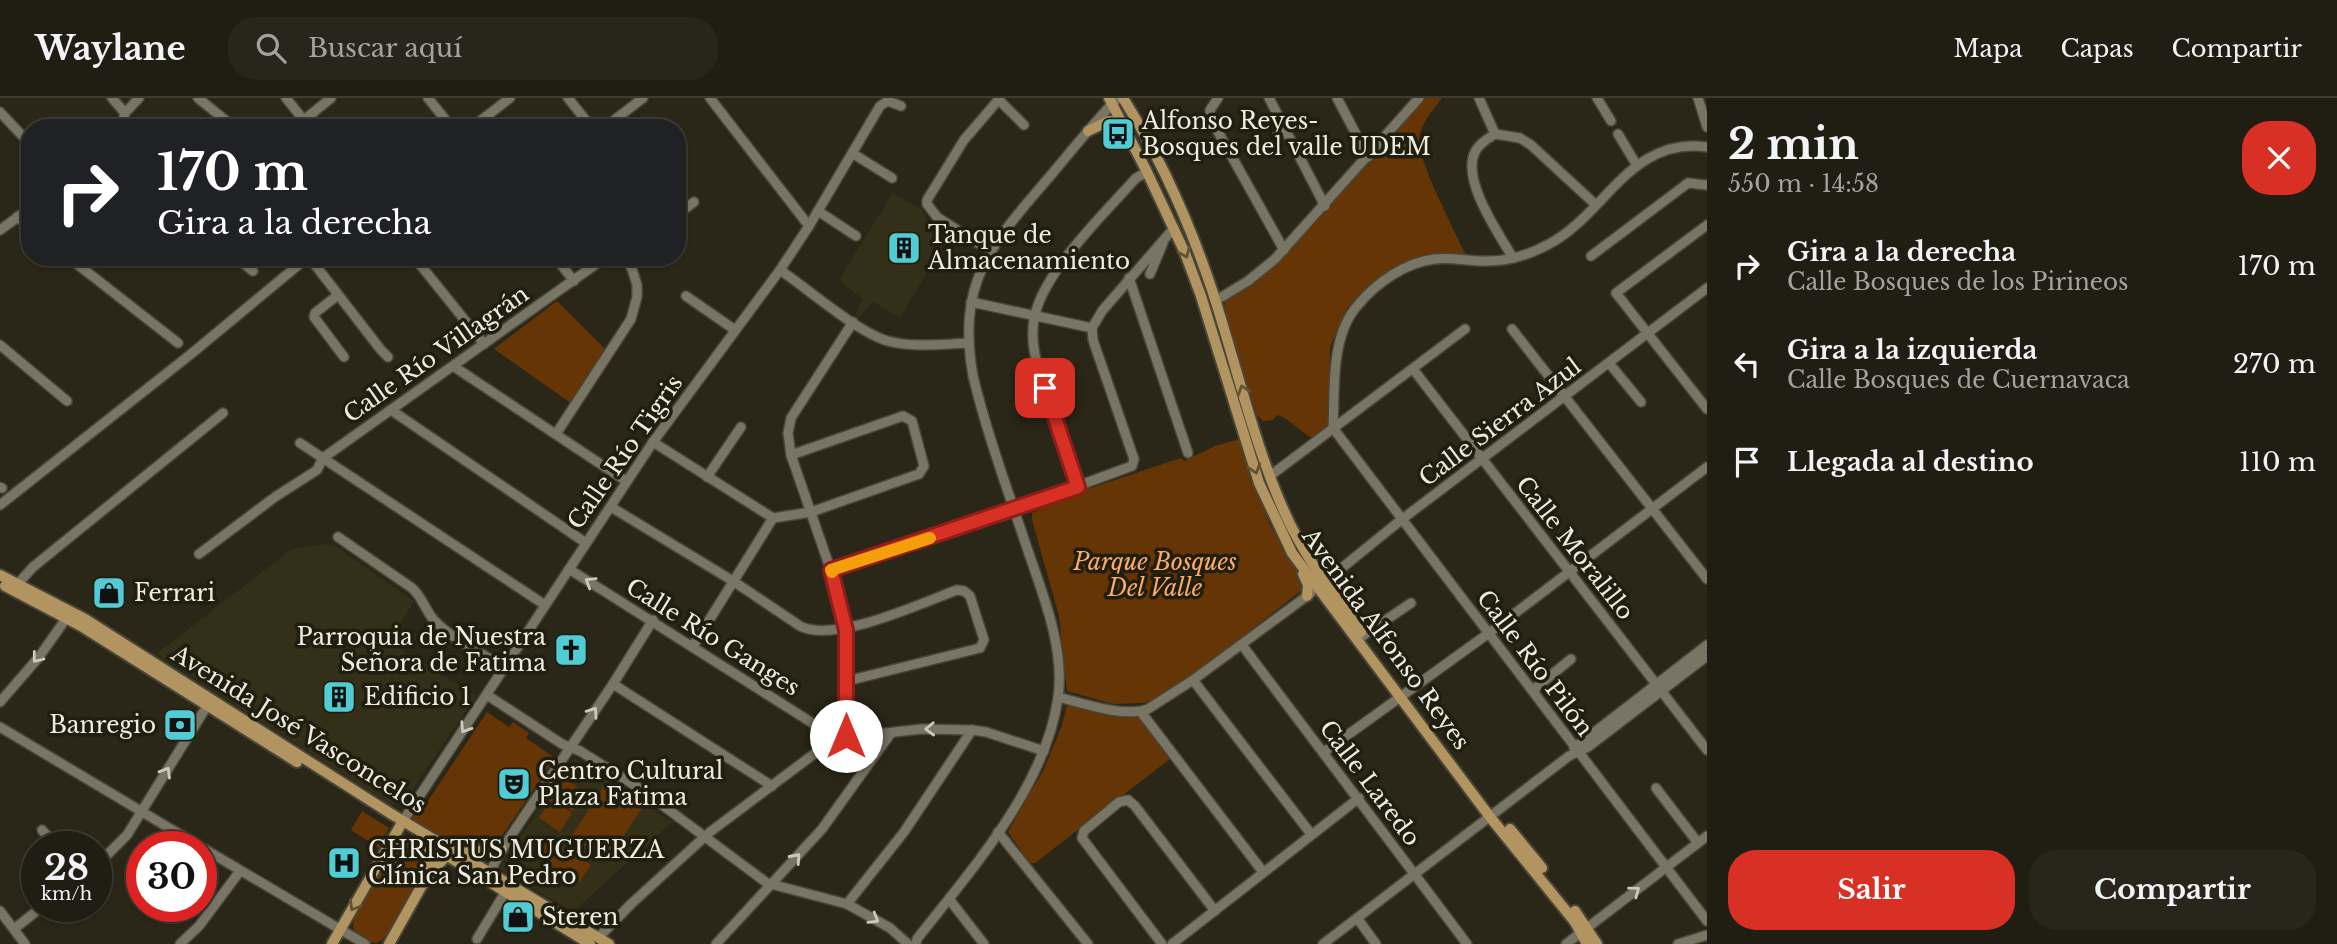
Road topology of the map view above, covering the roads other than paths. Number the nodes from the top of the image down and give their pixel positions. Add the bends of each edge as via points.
1 (112, 98) edge
2 (138, 98) edge
3 (198, 98) edge
4 (286, 98) edge
5 (331, 98) edge
6 (428, 98) edge
7 (510, 98) edge
8 (568, 98) edge
9 (643, 98) edge
10 (710, 98) edge
11 (1131, 98) edge
12 (1218, 98) edge
13 (1269, 98) edge
14 (1337, 98) edge
15 (1419, 98) edge
16 (1479, 98) edge
17 (1597, 98) edge
18 (1698, 98) edge
19 (999, 99) edge
20 (1115, 99) edge
21 (901, 106) dead end
22 (0, 112) edge
23 (1131, 112) junction
24 (125, 113) junction
25 (123, 119) edge
26 (224, 119) edge
27 (303, 119) edge
28 (312, 119) edge
29 (445, 119) edge
30 (483, 119) edge
31 (585, 119) edge
32 (616, 119) edge
33 (1611, 121) dead end
34 (1122, 122) junction
35 (1024, 125) dead end
36 (1707, 127) edge
37 (1088, 131) junction
38 (21, 134) edge
39 (1495, 134) junction
40 (1618, 134) dead end
41 (1707, 147) edge
42 (852, 153) junction
43 (1368, 157) junction
44 (1636, 164) junction
45 (1147, 172) junction
46 (892, 178) dead end
47 (1707, 185) edge
48 (694, 202) dead end
49 (1596, 205) junction
50 (1325, 206) junction
51 (686, 208) edge
52 (818, 211) junction
53 (21, 214) edge
54 (17, 217) junction
55 (21, 220) edge
56 (1707, 225) edge
57 (809, 226) junction
58 (0, 230) edge
59 (1170, 232) junction
60 (856, 236) dead end
61 (1284, 250) junction
62 (990, 251) junction
63 (1591, 256) dead end
64 (1513, 258) junction
65 (80, 266) edge
66 (247, 266) edge
67 (298, 266) edge
68 (316, 266) edge
69 (421, 266) edge
70 (562, 266) edge
71 (594, 266) edge
72 (630, 266) edge
73 (780, 270) junction
74 (253, 271) dead end
75 (1150, 274) dead end
76 (1129, 278) junction
77 (574, 281) junction
78 (1707, 288) edge
79 (338, 295) junction
80 (685, 296) dead end
81 (1215, 301) junction
82 (971, 302) junction
83 (1034, 317) junction
84 (853, 322) junction
85 (1092, 328) junction
86 (1512, 328) dead end
87 (1465, 329) dead end
88 (735, 330) junction
89 (1649, 333) junction
90 (178, 343) dead end
91 (969, 343) junction
92 (484, 344) junction
93 (0, 345) edge
94 (344, 357) dead end
95 (388, 357) dead end
96 (1609, 363) junction
97 (453, 366) junction
98 (1413, 369) junction
99 (1564, 397) junction
100 (67, 401) dead end
101 (1641, 402) dead end
102 (1707, 409) edge
103 (391, 410) junction
104 (223, 413) dead end
105 (741, 428) dead end
106 (1332, 428) junction
107 (556, 434) junction
108 (653, 442) junction
109 (300, 443) dead end
110 (1188, 453) dead end
111 (791, 455) junction
112 (323, 458) junction
113 (1482, 459) junction
114 (1707, 467) edge
115 (1270, 476) junction
116 (707, 477) junction
117 (626, 481) junction
118 (1078, 487) junction
119 (0, 505) edge
120 (611, 507) junction
121 (1015, 509) junction
122 (1652, 509) junction
123 (811, 512) junction
124 (773, 518) junction
125 (1401, 520) junction
126 (338, 537) dead end
127 (586, 543) junction
128 (1292, 553) junction
129 (199, 554) dead end
130 (569, 569) junction
131 (831, 570) junction
132 (1569, 570) junction
133 (0, 575) edge
134 (1707, 579) edge
135 (733, 581) junction
136 (0, 583) edge
137 (1321, 585) junction
138 (15, 587) junction
139 (1307, 596) junction
140 (1410, 603) dead end
141 (545, 606) junction
142 (69, 615) junction
143 (653, 620) junction
144 (846, 630) junction
145 (1489, 633) junction
146 (1361, 637) junction
147 (1242, 645) junction
148 (1707, 645) edge
149 (693, 646) junction
150 (1707, 656) edge
151 (1572, 659) dead end
152 (504, 668) junction
153 (1193, 680) junction
154 (847, 681) junction
155 (613, 684) junction
156 (1659, 688) junction
157 (1532, 690) junction
158 (487, 695) junction
159 (1404, 695) junction
160 (1058, 697) junction
161 (0, 702) edge
162 (207, 706) junction
163 (1141, 712) junction
164 (0, 727) edge
165 (972, 730) junction
166 (891, 733) junction
167 (841, 737) junction
168 (570, 747) junction
169 (1577, 750) junction
170 (1707, 750) edge
171 (1044, 751) junction
172 (1324, 752) junction
173 (772, 786) junction
174 (1656, 788) dead end
175 (1359, 798) junction
176 (142, 812) junction
177 (1492, 814) junction
178 (401, 823) junction
179 (174, 831) edge
180 (998, 832) junction
181 (1311, 834) junction
182 (705, 836) junction
183 (1707, 836) edge
184 (1698, 843) junction
185 (388, 848) junction
186 (502, 849) junction
187 (112, 851) edge
188 (451, 853) junction
189 (217, 857) edge
190 (1666, 868) junction
191 (240, 871) junction
192 (490, 873) junction
193 (1263, 873) junction
194 (1414, 873) junction
195 (426, 878) junction
196 (772, 885) junction
197 (508, 888) junction
198 (949, 899) junction
199 (847, 904) junction
200 (0, 911) edge
201 (1215, 911) junction
202 (1357, 918) junction
203 (22, 922) edge
204 (1707, 922) edge
205 (13, 929) junction
206 (340, 929) junction
207 (1584, 930) junction
208 (477, 939) dead end
209 (1702, 939) edge
210 (594, 941) edge
211 (1178, 942) edge
212 (911, 943) edge
213 (25, 944) edge
214 (180, 944) edge
215 (331, 944) edge
216 (365, 944) edge
217 (389, 944) edge
218 (609, 944) edge
219 (716, 944) edge
220 (984, 944) edge
221 (1088, 944) edge
222 (1162, 944) edge
223 (1323, 944) edge
224 (1376, 944) edge
225 (1467, 944) edge
226 (1566, 944) edge
227 (1587, 944) edge
228 (1597, 944) edge
229 (1678, 944) edge

1 - 24 street
2 - 24 street
3 - 26 street
4 - 27 street
5 - 28 street
6 - 29 street
7 - 30 street
8 - 31 street
9 - 32 street
10 - 57 street
11 - 23 main road
12 - 61 street via 1210,110 1212,121
13 - 50 street
14 - 43 street
15 - 43 street
16 - 39 street
17 - 33 street
18 - 36 street
19 - 35 street
19 - 62 street via 964,140 927,200 932,213
20 - 23 main road, Avenida Alfonso Reyes
20 - 34 main road, Avenida Alfonso Reyes
20 - 37 street
21 - 42 street, Calle Río Tigris via 888,101 880,106
22 - 38 street
23 - 81 main road, Avenida Alfonso Reyes via 1199,252
24 - 25 street
34 - 37 main road via 1108,121
34 - 45 main road, Avenida Alfonso Reyes
37 - 62 street
39 - 49 street via 1531,145
39 - 64 street via 1475,153 1472,173
40 - 44 street
41 - 44 street via 1675,148
42 - 46 street
42 - 52 street, Calle Río Tigris
43 - 50 street
44 - 49 street
45 - 59 main road, Avenida Alfonso Reyes
45 - 83 street via 1136,177 1061,264
47 - 63 street via 1688,183
48 - 51 street
49 - 64 street via 1552,243
50 - 61 street
52 - 57 street, Calle Río Tigris
52 - 60 street
53 - 54 street
54 - 55 street
54 - 58 street
56 - 89 street via 1616,293
57 - 73 street, Calle Río Tigris
59 - 75 street
59 - 76 street
59 -> 128 main road, Avenida Alfonso Reyes via 1201,296 1259,483
61 - 81 street via 1248,281
62 - 82 street
64 - 106 street via 1421,261 1393,275 1360,303 1346,322 1340,342
65 - 90 street
66 - 74 street
67 - 119 street
68 - 79 street
69 - 92 street
70 - 77 street
71 - 77 street, Calle Río Villagrán
72 - 107 street via 637,285 631,319
73 - 84 street
73 - 88 street, Calle Río Tigris
76 - 85 street
76 - 110 street
77 - 92 street, Calle Río Villagrán
78 - 89 street, Calle Sierra Azul
79 - 94 street via 314,317
79 - 95 street
80 - 88 street
115 -> 81 main road, Avenida Alfonso Reyes
82 - 83 street
82 - 91 street
83 - 85 street
83 - 118 street via 1037,363
84 - 91 street via 888,341
84 - 111 street via 791,418
85 - 118 street via 1134,459 1129,468
86 - 99 street
87 - 98 street
88 - 108 street, Calle Río Tigris
89 - 96 street, Calle Sierra Azul
89 - 102 street
91 - 121 street via 975,386
92 - 97 street, Calle Río Villagrán
93 - 100 street
96 - 99 street, Calle Sierra Azul
96 - 101 street
97 - 103 street, Calle Río Villagrán
97 - 107 street
98 - 106 street
98 - 113 street, Calle Moralillo
99 - 113 street, Calle Sierra Azul
99 - 122 street
103 - 112 street, Calle Río Villagrán
103 - 127 street
104 - 138 street via 33,567
105 - 116 street
106 - 115 street
106 - 125 street, Calle Río Pilón
107 - 117 street
108 - 116 street
108 - 117 street, Calle Río Tigris
109 - 112 street
111 - 123 street
111 - 123 street via 901,416 912,421 922,472
112 - 129 street, Calle Río Villagrán via 317,470
112 - 141 street
113 - 125 street, Calle Sierra Azul
113 - 132 street, Calle Moralillo
114 - 122 street
115 - 137 main road, Avenida Alfonso Reyes
116 - 124 street
117 - 120 street, Calle Río Tigris
118 - 121 street
120 - 127 street, Calle Río Tigris
120 - 135 street
121 - 131 street
121 - 160 street via 1051,623
122 - 132 street
122 - 134 street
123 - 124 street
123 - 131 street
124 - 135 street
125 - 137 street, Calle Sierra Azul
125 - 145 street, Calle Río Pilón
126 - 152 street via 412,588 443,628
127 - 130 street, Calle Río Tigris
128 - 137 main road, Avenida Alfonso Reyes
128 - 139 main road via 1308,585
130 - 141 street, Calle Río Tigris
143 -> 130 street, Calle Río Ganges
131 - 144 street
132 - 145 street
132 - 156 street, Calle Moralillo
133 - 138 main road, Avenida José Vasconcelos
135 - 144 street via 805,629
135 - 149 street
136 - 138 main road, Avenida José Vasconcelos
137 - 139 street, Calle Sierra Azul
137 - 146 main road, Avenida Alfonso Reyes
138 - 142 main road, Avenida José Vasconcelos
139 - 147 street, Calle Sierra Azul
140 - 146 street
141 - 152 street, Calle Río Tigris
142 -> 161 street
142 - 162 main road, Avenida José Vasconcelos
142 - 178 main road, Avenida José Vasconcelos
143 - 149 street, Calle Río Ganges
143 - 155 street
144 - 154 street
144 - 154 street via 961,590 970,596 984,640 977,649
145 - 157 street, Calle Río Pilón
145 - 159 street
146 - 159 main road, Avenida Alfonso Reyes
147 - 153 street, Calle Sierra Azul
147 - 172 street, Calle Laredo
148 - 156 street
149 - 167 street, Calle Río Ganges
150 - 156 street
151 - 157 street
152 - 158 street, Calle Río Tigris
153 - 163 street, Calle Sierra Azul
153 - 181 street
154 - 167 street
168 -> 155 street
155 - 173 street
156 - 169 street
156 - 170 street, Calle Moralillo
157 - 169 street, Calle Río Pilón
158 - 168 street
158 -> 178 street, Calle Río Tigris
159 - 172 street
159 - 177 main road, Avenida Alfonso Reyes
160 - 163 street
160 - 171 street
176 -> 162 street
162 - 178 main road, Avenida José Vasconcelos
163 - 193 street
164 - 176 street
165 -> 166 street
165 - 171 street
165 - 199 street via 904,832
166 - 167 street
196 -> 166 street via 832,817
167 - 173 street
168 - 182 street via 642,790
168 - 186 street
169 - 177 street
169 - 190 street, Calle Río Pilón
171 - 180 street
172 - 175 street, Calle Laredo
173 - 182 street
174 - 184 street
175 - 181 street
175 - 194 street, Calle Laredo
176 - 179 street
176 - 187 street
177 - 194 street
177 - 207 main road, Avenida Alfonso Reyes
178 - 185 main road
178 - 188 main road, Avenida José Vasconcelos
180 - 198 street
180 - 221 street
181 - 193 street
182 - 196 street
182 - 210 street
183 - 184 street
184 - 190 street
185 - 195 main road via 406,842 422,848 429,860
185 -> 206 main road
186 - 188 main road
186 - 192 street
188 - 192 main road, Avenida José Vasconcelos
188 - 195 main road
188 - 197 main road, Avenida José Vasconcelos
189 - 191 street
190 - 204 street, Calle Río Pilón
207 -> 190 street
191 - 206 street
191 - 214 street
192 - 197 main road, Avenida José Vasconcelos
193 - 201 street
194 - 202 street
194 - 225 street, Calle Laredo
195 - 217 main road
196 - 199 street
196 - 219 street
197 - 208 street
197 - 210 main road, Avenida José Vasconcelos
198 - 212 street
198 - 220 street
199 -> 212 street
200 - 205 street
201 - 211 street
201 - 222 street via 1135,806 1126,800 1119,802 1082,836
202 - 223 street
202 - 224 street
203 - 205 street
205 - 213 street
206 - 215 main road
206 - 216 street
207 - 226 street
207 - 227 main road, Avenida Alfonso Reyes
207 - 228 main road, Avenida Alfonso Reyes
209 - 229 street
210 - 218 main road, Avenida José Vasconcelos

